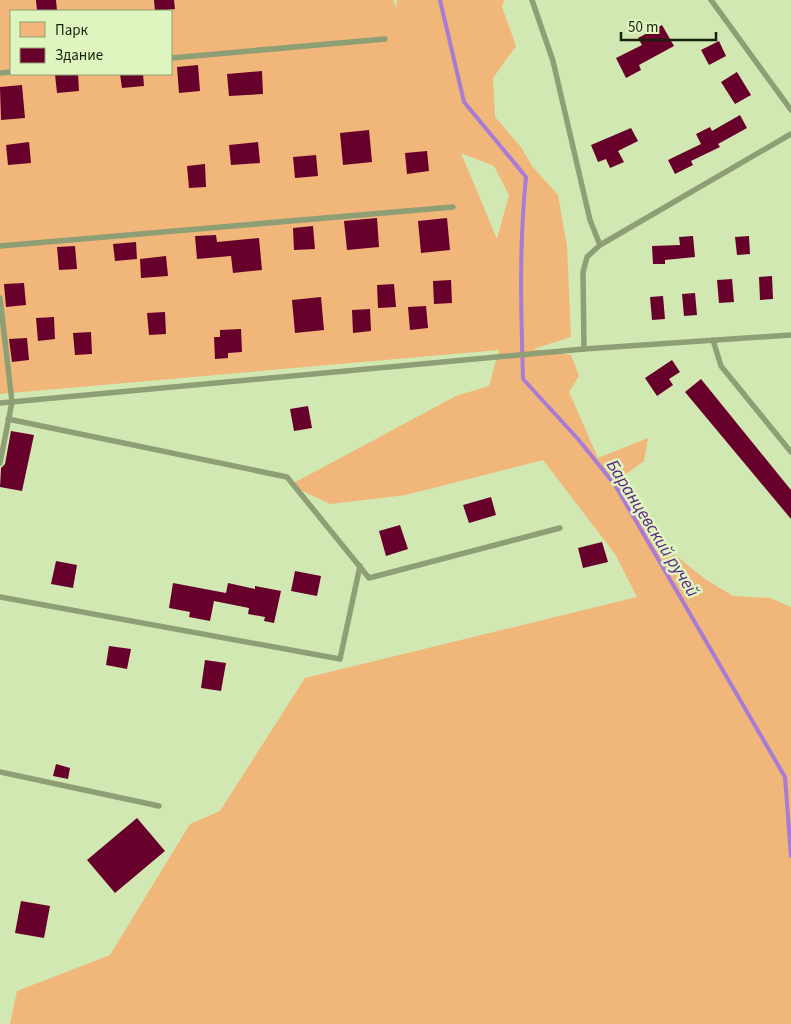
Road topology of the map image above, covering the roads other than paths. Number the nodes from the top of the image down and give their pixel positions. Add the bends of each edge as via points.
1 (532, 0) edge
2 (711, 0) edge
3 (385, 39) dead end
4 (172, 58) edge
5 (791, 110) edge
6 (791, 134) edge
7 (454, 207) dead end
8 (600, 245) junction
9 (0, 246) edge
10 (0, 298) edge
11 (791, 335) edge
12 (713, 340) junction
13 (584, 349) junction
14 (12, 402) junction
15 (0, 404) edge
16 (8, 420) junction
17 (791, 452) edge
18 (0, 463) edge
19 (560, 528) dead end
20 (360, 566) junction
21 (0, 597) edge
22 (0, 772) edge
23 (159, 806) dead end

1 - 8 lane via 553,61 590,220
2 - 5 lane
3 - 4 lane
6 - 8 lane
7 - 9 lane
8 - 13 lane via 588,257 583,272
10 - 14 lane
11 - 12 lane
12 - 13 lane
12 - 17 lane via 721,366
13 - 14 lane
14 - 15 lane
14 - 16 lane
16 - 18 lane
16 - 20 lane via 287,477
19 - 20 lane via 369,578
20 - 21 lane via 340,659
22 - 23 lane

